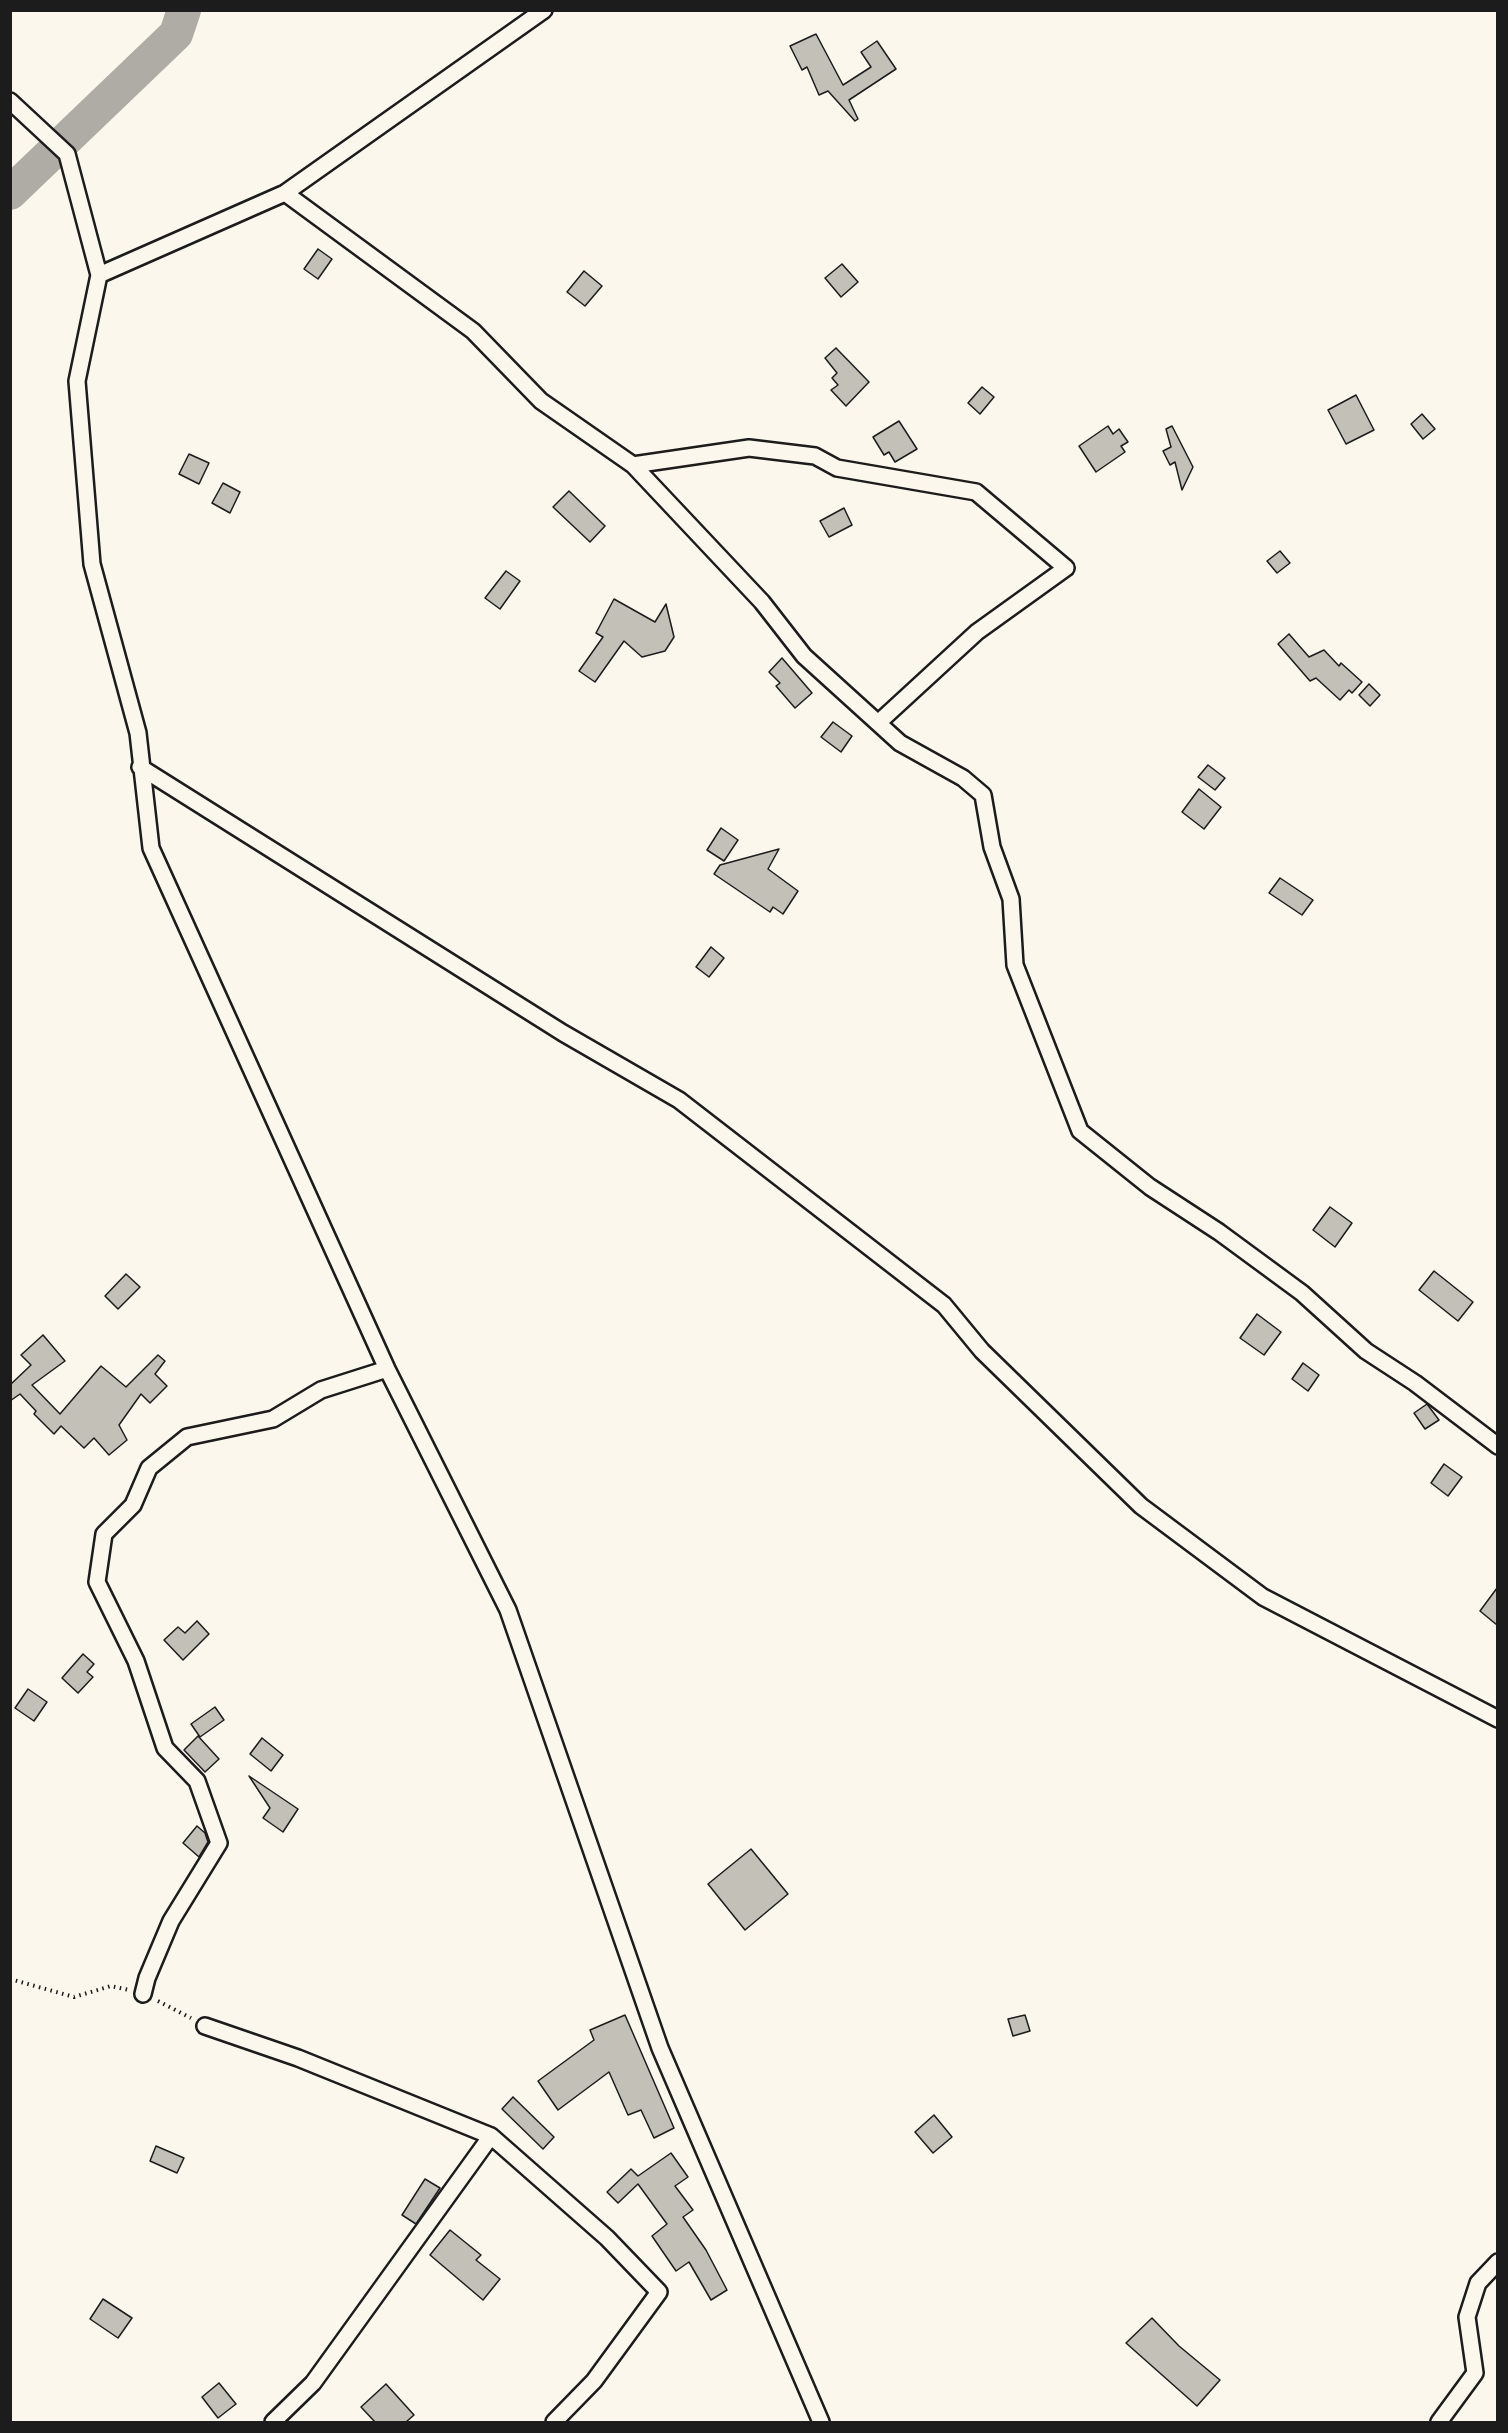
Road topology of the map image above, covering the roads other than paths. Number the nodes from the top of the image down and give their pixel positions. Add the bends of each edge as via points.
1 (544, 10) edge
2 (10, 101) edge
3 (285, 192) junction
4 (99, 275) junction
5 (633, 465) junction
6 (878, 723) junction
7 (140, 768) junction
8 (387, 1369) junction
9 (1497, 1446) edge
10 (1497, 1719) edge
11 (143, 1994) road end
12 (205, 2026) road end
13 (491, 2136) junction
14 (1497, 2262) edge
15 (273, 2422) edge
16 (554, 2422) edge
17 (820, 2422) edge
18 (1439, 2422) edge

1 - 3 street
2 - 4 street via 67,154
3 - 4 street
3 - 5 street via 473,331 541,401
4 - 7 street via 77,381 90,541 92,564 138,733
5 - 6 street via 762,602 804,656
5 - 6 street via 750,448 815,456 837,468 976,492 1066,568 977,632
6 - 9 street via 900,743 963,778 984,795 992,847 1011,899 1016,965 1080,1131 1150,1187 1302,1293 1366,1351
7 - 8 street via 151,848
7 - 10 street via 562,1033 679,1100 944,1305 982,1351 1141,1506 1263,1597
8 - 11 street via 321,1390 273,1419 187,1437 149,1468 133,1505 104,1534 97,1582 136,1661 165,1748 197,1782 219,1843 171,1922
8 - 17 street via 508,1610 660,2048
12 - 13 street via 298,2058
13 - 15 street via 313,2383
13 - 16 street via 607,2238 659,2292 594,2381
14 - 18 street via 1478,2283 1467,2317 1475,2373

